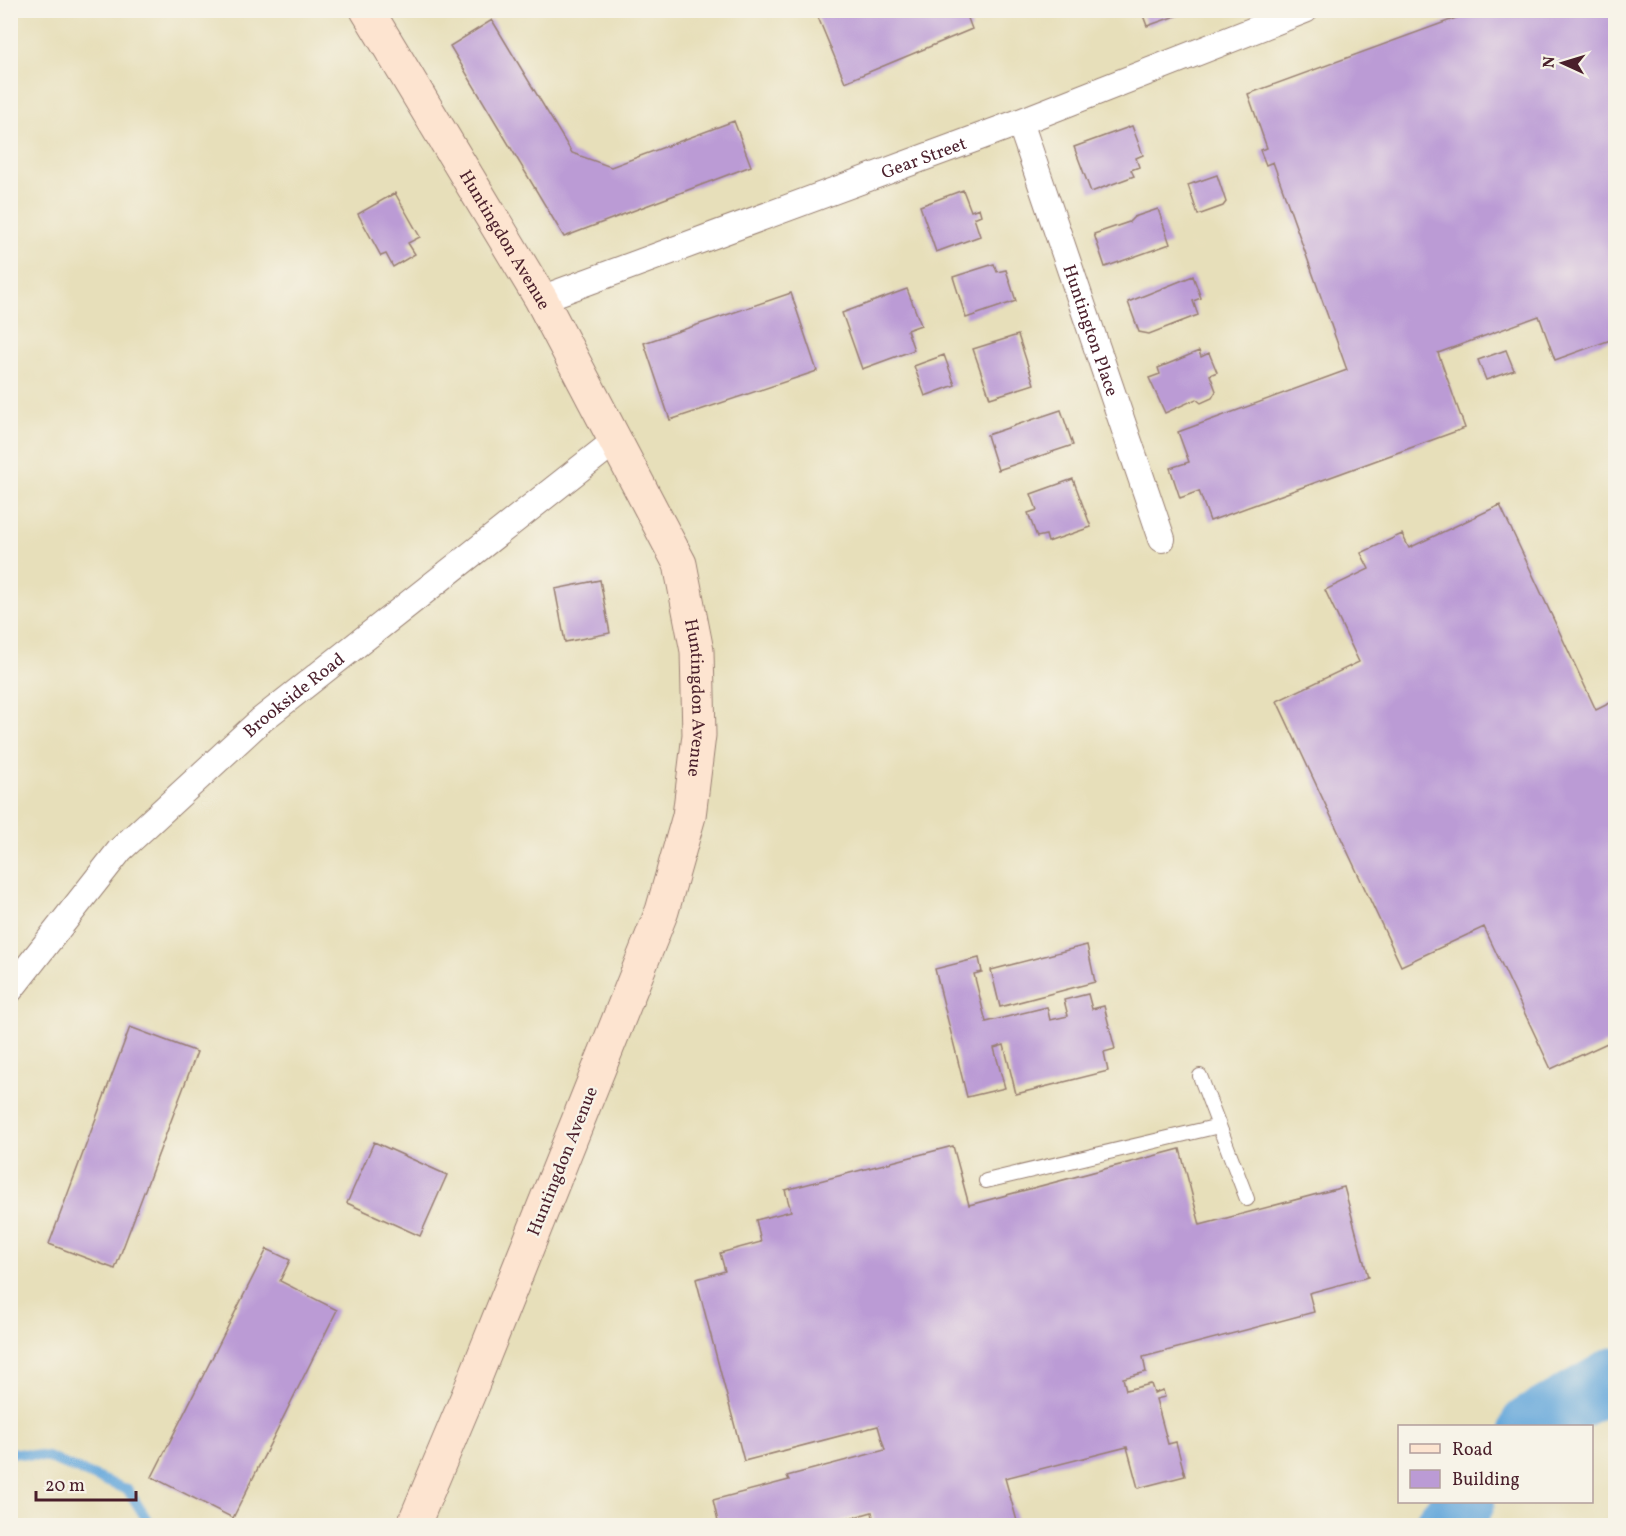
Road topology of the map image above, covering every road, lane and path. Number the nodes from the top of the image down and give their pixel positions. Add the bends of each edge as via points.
1 (367, 10) edge
2 (1305, 10) edge
3 (1020, 122) junction
4 (541, 299) junction
5 (615, 441) junction
6 (1162, 539) dead end
7 (10, 990) edge
8 (1200, 1076) dead end
9 (1219, 1126) junction
10 (986, 1181) dead end
11 (1247, 1199) dead end
12 (412, 1526) edge

1 - 4 main road, Huntingdon Avenue
2 - 3 street, Gear Street
3 - 4 street, Gear Street
3 - 6 street, Huntington Place
4 - 5 main road, Huntingdon Avenue
5 - 7 street, Brookside Road via 260,721 120,850
5 - 12 main road, Huntingdon Avenue via 680,564 697,651 699,735 689,816 662,911
8 - 9 lane
9 - 10 lane
9 - 11 lane

